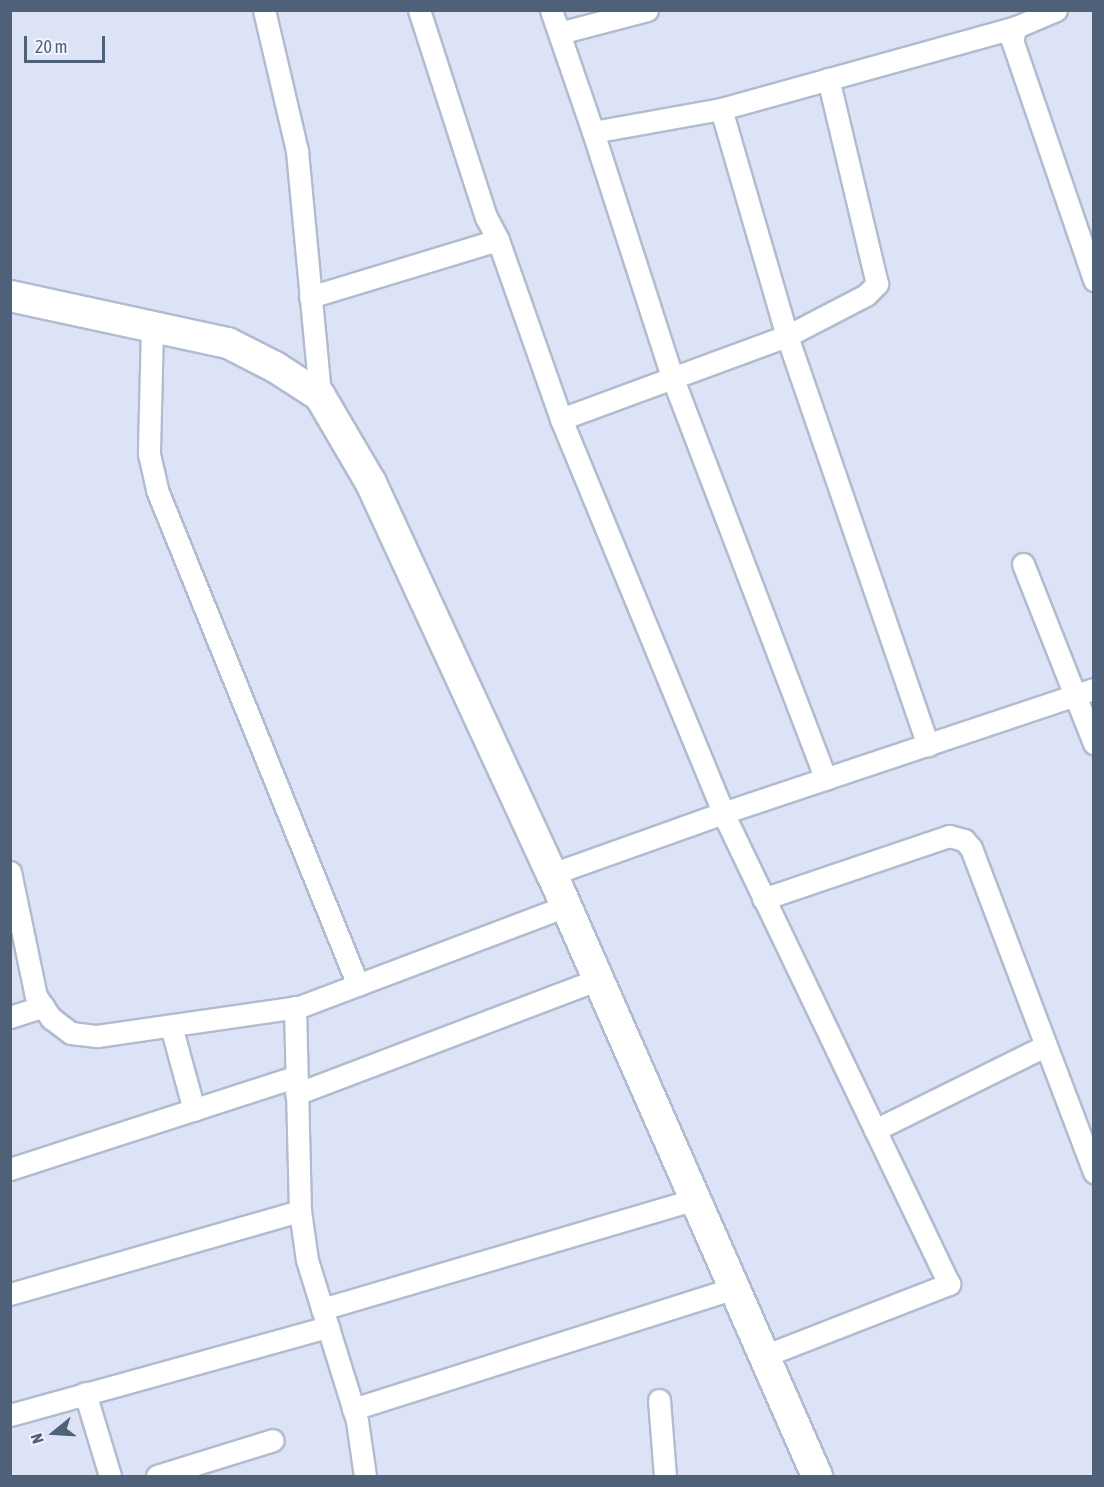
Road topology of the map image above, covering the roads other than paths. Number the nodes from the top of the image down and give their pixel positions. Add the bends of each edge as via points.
1 (264, 10) edge
2 (419, 10) edge
3 (551, 10) edge
4 (647, 10) edge
5 (1056, 10) edge
6 (1016, 27) junction
7 (559, 33) junction
8 (828, 79) junction
9 (721, 109) junction
10 (592, 132) junction
11 (498, 240) junction
12 (1094, 280) edge
13 (10, 296) edge
14 (310, 297) junction
15 (152, 327) junction
16 (787, 336) junction
17 (673, 379) junction
18 (320, 396) junction
19 (561, 419) junction
20 (1023, 564) dead end
21 (1084, 692) edge
22 (1094, 743) edge
23 (928, 745) junction
24 (826, 779) junction
25 (723, 813) junction
26 (10, 872) edge
27 (552, 874) junction
28 (763, 899) junction
29 (566, 906) junction
30 (598, 979) junction
31 (358, 985) junction
32 (43, 1006) junction
33 (295, 1007) junction
34 (10, 1017) edge
35 (171, 1026) junction
36 (1045, 1046) junction
37 (295, 1086) junction
38 (194, 1110) junction
39 (874, 1130) junction
40 (10, 1169) edge
41 (1094, 1172) edge
42 (695, 1199) junction
43 (300, 1211) junction
44 (734, 1288) junction
45 (10, 1294) edge
46 (325, 1318) junction
47 (764, 1356) junction
48 (85, 1393) junction
49 (659, 1400) dead end
50 (353, 1409) junction
51 (10, 1415) edge
52 (273, 1440) dead end
53 (110, 1476) edge
54 (157, 1476) edge
55 (365, 1476) edge
56 (665, 1476) edge
57 (817, 1476) edge

1 - 14 street via 297,151
2 - 11 street via 486,216
3 - 7 street
4 - 7 street
5 - 6 street
6 - 8 street
6 - 12 street via 1015,57
7 - 10 street
8 - 9 street
8 - 16 street via 877,284 866,296
9 - 10 street
9 - 16 street
10 - 17 street
11 - 14 street
11 - 19 street
13 - 15 street
14 - 18 street
15 - 18 street via 228,343 274,366
15 - 31 street via 149,454 157,490
16 - 17 street
16 - 23 street
17 - 19 street
17 - 24 street
18 - 27 street via 371,483
19 - 25 street
20 - 21 street
21 - 22 street
21 - 23 street
23 - 24 street
24 - 25 street
25 - 27 street
25 - 28 street
26 - 32 street via 36,996
27 - 29 street
28 - 36 street via 949,836 964,840
28 - 39 street
29 - 30 street
29 - 31 street
30 - 37 street
30 - 42 street
31 - 33 street
32 - 34 street
32 - 35 street via 51,1018 71,1033 97,1036
33 - 35 street
33 - 37 street
35 - 38 street
36 - 39 street
36 - 41 street
37 - 38 street
37 - 43 street
38 - 40 street
39 - 47 street via 949,1284
42 - 44 street
42 - 46 street
43 - 45 street
43 - 46 street via 307,1260
44 - 47 street
44 - 50 street
46 - 48 street
46 - 50 street
47 - 57 street
48 - 51 street
48 - 53 street
49 - 56 street
50 - 55 street
52 - 54 street

